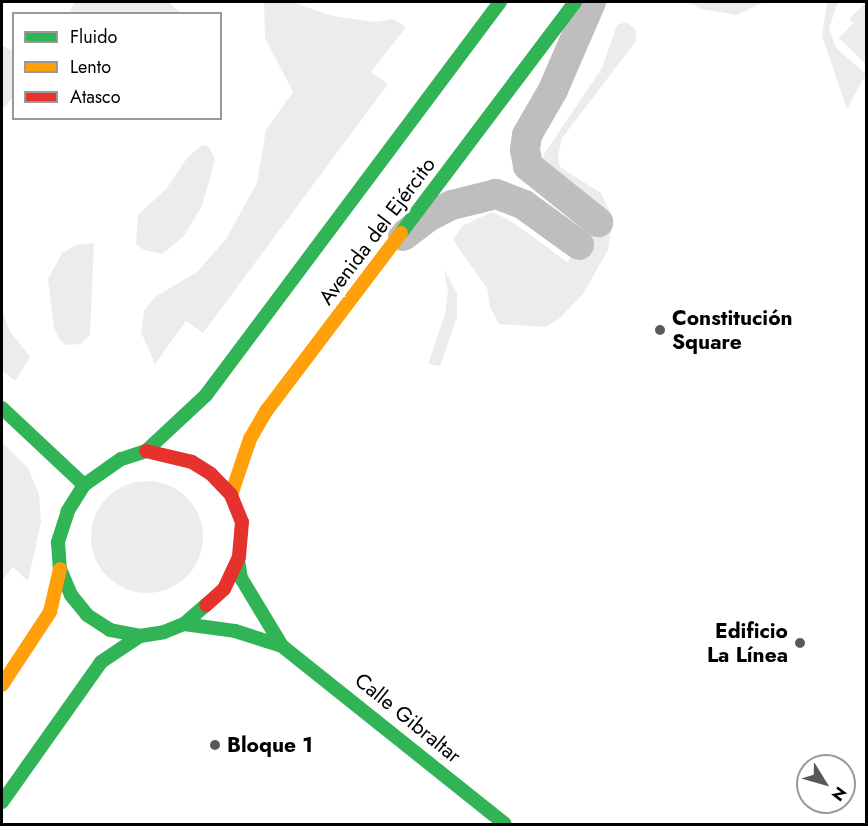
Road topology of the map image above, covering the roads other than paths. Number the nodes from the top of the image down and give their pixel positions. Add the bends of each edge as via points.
1 (500, 2) edge
2 (575, 2) edge
3 (591, 2) edge
4 (598, 222) dead end
5 (396, 241) junction
6 (579, 246) dead end
7 (2, 408) edge
8 (146, 451) junction
9 (84, 485) junction
10 (231, 495) junction
11 (238, 560) junction
12 (60, 569) junction
13 (184, 624) junction
14 (140, 636) junction
15 (282, 646) junction
16 (2, 686) edge
17 (2, 802) edge
18 (505, 825) edge

1 - 8 main road, Avenida del Ejército via 206,395
2 - 5 main road, Avenida del Ejército
3 - 4 lane via 553,90 527,135 525,150 528,166
5 - 6 lane via 452,205 496,194 524,205
5 - 10 main road, Avenida del Ejército via 267,410 250,439
7 - 9 main road
8 - 9 main road via 121,459
8 - 10 main road via 192,462
9 - 12 main road via 58,542
10 - 11 main road via 242,522
11 - 13 main road via 224,589
11 - 15 main road, Calle Gibraltar via 241,578
12 - 14 main road via 71,595 87,615 110,630
12 - 16 main road via 50,612
13 - 14 main road
13 - 15 main road, Calle Gibraltar via 235,631
14 - 17 main road via 101,662
15 - 18 main road, Calle Gibraltar

